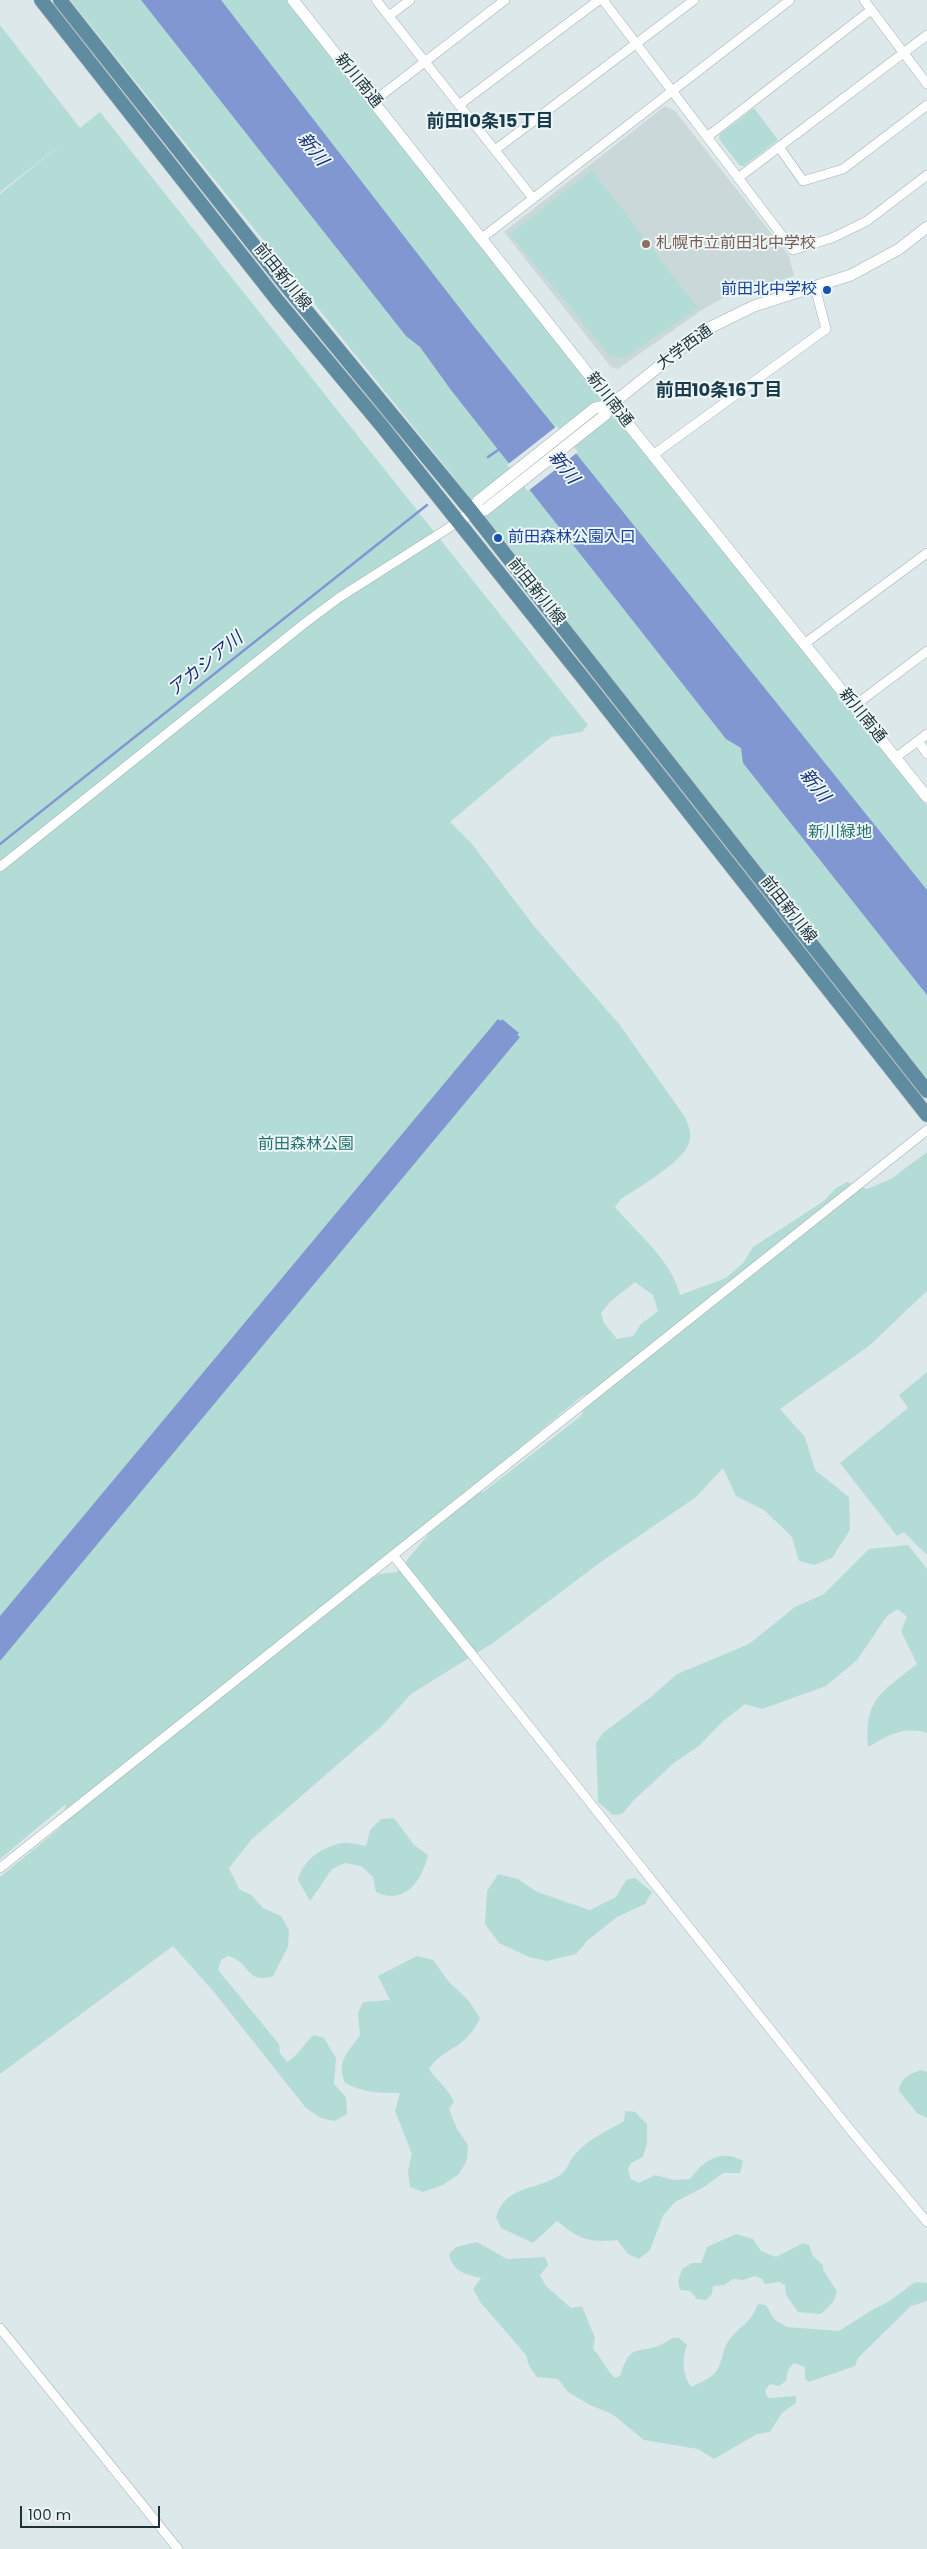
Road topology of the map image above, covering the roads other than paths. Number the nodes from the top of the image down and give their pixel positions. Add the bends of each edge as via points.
1 (40, 0) edge
2 (60, 0) edge
3 (293, 0) edge
4 (376, 0) edge
5 (410, 0) edge
6 (505, 0) edge
7 (598, 0) edge
8 (602, 0) edge
9 (694, 0) edge
10 (790, 0) edge
11 (864, 0) edge
12 (871, 10) junction
13 (389, 16) junction
14 (927, 35) edge
15 (636, 44) junction
16 (904, 53) junction
17 (424, 61) junction
18 (927, 84) edge
19 (672, 91) junction
20 (374, 102) junction
21 (459, 104) junction
22 (927, 105) edge
23 (707, 138) junction
24 (780, 147) junction
25 (495, 150) junction
26 (927, 175) edge
27 (738, 178) junction
28 (532, 197) junction
29 (927, 227) edge
30 (482, 238) junction
31 (815, 287) junction
32 (612, 404) junction
33 (653, 455) junction
34 (478, 508) junction
35 (458, 522) junction
36 (927, 553) edge
37 (804, 644) junction
38 (927, 651) edge
39 (854, 706) junction
40 (927, 734) edge
41 (918, 741) junction
42 (927, 754) edge
43 (895, 758) junction
44 (927, 797) edge
45 (0, 867) edge
46 (927, 1091) edge
47 (927, 1115) edge
48 (927, 1130) edge
49 (393, 1555) junction
50 (0, 1868) edge
51 (927, 2222) edge
52 (0, 2328) edge
53 (178, 2549) edge

1 - 35 main road, 前田新川線
2 - 34 main road, 前田新川線 via 288,287
3 - 20 street, 新川南通
4 - 13 street
5 - 13 street
6 - 17 street
7 - 21 street
8 - 15 street
9 - 15 street
10 - 19 street
11 - 12 street
12 - 16 street
12 - 23 street
13 - 17 street
14 - 16 street
15 - 19 street
15 - 25 street
16 - 18 street
16 - 24 street
17 - 20 street
17 - 21 street
19 - 23 street
19 - 28 street
20 - 30 street, 新川南通
21 - 25 street
22 - 24 street via 843,169 804,180
23 - 27 street
24 - 27 street
25 - 28 street
26 - 27 street via 867,221 832,238 793,250
28 - 30 street
29 - 31 street, 大学西通 via 899,249 851,274
30 - 32 street, 新川南通
31 - 32 street, 大学西通 via 754,306 703,331
31 - 33 street via 826,329
32 - 33 street, 新川南通
32 - 34 street, 大学西通
33 - 37 street, 新川南通
34 - 35 street, 大学西通
34 - 46 main road, 前田新川線
35 - 45 street via 304,623
35 - 47 main road, 前田新川線
36 - 37 street
37 - 39 street, 新川南通
38 - 39 street
39 - 43 street, 新川南通
40 - 41 street
41 - 42 street
41 - 43 street
43 - 44 street, 新川南通
48 - 49 street
49 - 50 street
49 - 51 street
52 - 53 street

